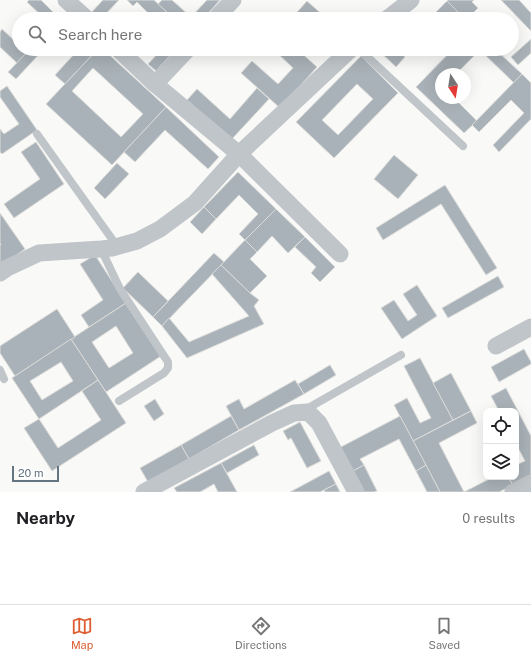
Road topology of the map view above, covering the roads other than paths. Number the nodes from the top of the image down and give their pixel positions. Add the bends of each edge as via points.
1 (66, 0) edge
2 (233, 0) edge
3 (411, 0) edge
4 (79, 12) edge
5 (222, 12) edge
6 (396, 12) edge
7 (125, 56) edge
8 (181, 56) edge
9 (344, 56) edge
10 (367, 56) edge
11 (155, 84) junction
12 (37, 134) dead end
13 (463, 146) dead end
14 (239, 154) junction
15 (109, 248) junction
16 (340, 254) dead end
17 (0, 273) edge
18 (531, 327) edge
19 (496, 346) dead end
20 (401, 355) dead end
21 (0, 370) edge
22 (4, 379) dead end
23 (119, 402) dead end
24 (301, 412) junction
25 (531, 483) edge
26 (144, 492) edge
27 (356, 492) edge
28 (513, 492) edge

1 - 4 street
2 - 5 street
3 - 6 street
7 - 11 street
8 - 11 street
9 - 14 street
10 - 13 lane
11 - 14 street
12 - 15 lane
14 - 15 street via 195,203 160,229 137,241
14 - 16 street
15 - 17 street via 39,253
15 - 23 lane via 120,289 168,362 168,368 164,373
18 - 19 street
20 - 24 lane
21 - 22 lane
24 - 26 street via 294,412 272,422
24 - 27 street via 308,412 319,423
25 - 28 street

